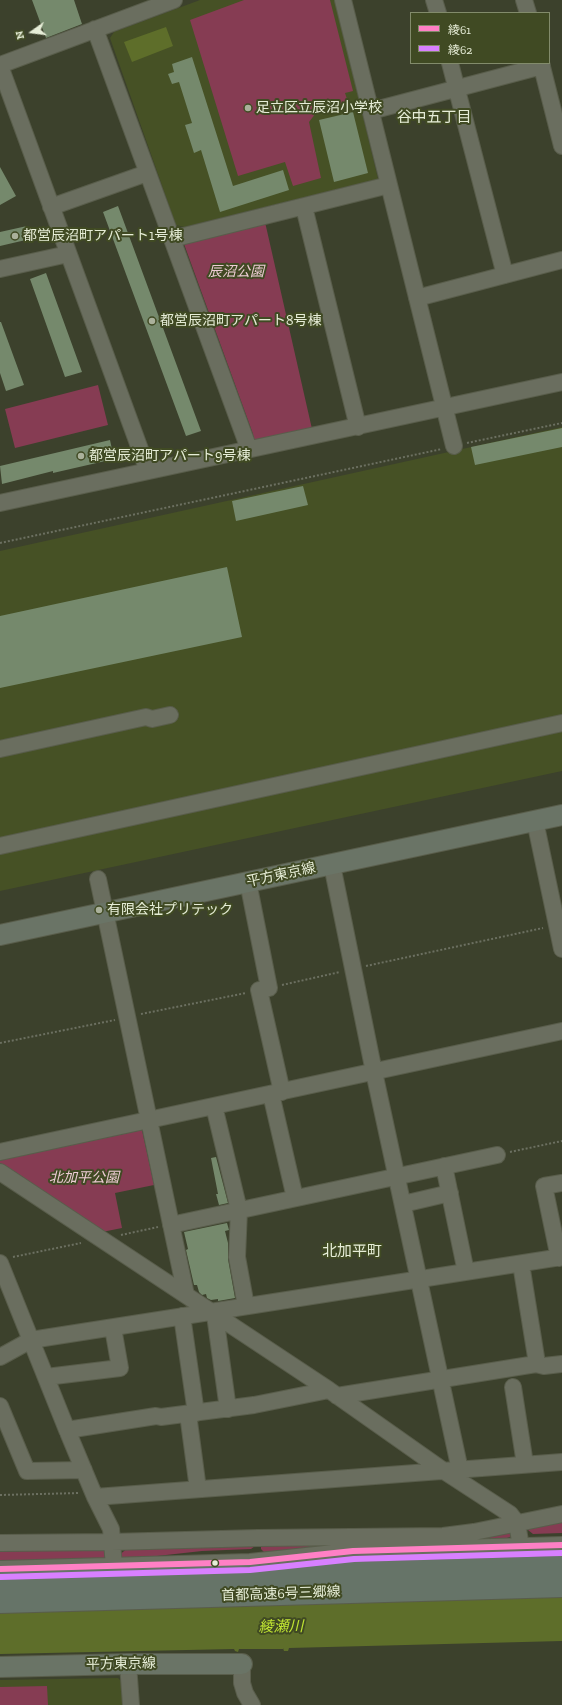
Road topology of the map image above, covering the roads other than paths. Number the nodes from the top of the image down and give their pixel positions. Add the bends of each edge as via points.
1 (174, 0) edge
2 (343, 0) edge
3 (434, 0) edge
4 (525, 0) edge
5 (438, 12) edge
6 (528, 12) edge
7 (95, 29) junction
8 (450, 64) edge
9 (541, 65) edge
10 (0, 66) edge
11 (457, 89) junction
12 (7, 106) edge
13 (371, 111) junction
14 (562, 146) edge
15 (147, 173) junction
16 (389, 184) junction
17 (51, 207) junction
18 (304, 207) junction
19 (172, 239) junction
20 (68, 254) junction
21 (562, 260) edge
22 (0, 268) edge
23 (505, 274) junction
24 (417, 298) junction
25 (562, 382) edge
26 (444, 406) junction
27 (358, 426) junction
28 (454, 446) road end
29 (249, 449) junction
30 (147, 468) junction
31 (0, 503) edge
32 (170, 715) dead end
33 (562, 723) edge
34 (0, 749) edge
35 (562, 815) edge
36 (535, 821) junction
37 (0, 846) edge
38 (332, 865) junction
39 (98, 879) dead end
40 (248, 882) junction
41 (106, 912) junction
42 (0, 935) edge
43 (562, 949) edge
44 (562, 1031) edge
45 (374, 1072) junction
46 (276, 1093) junction
47 (214, 1106) junction
48 (148, 1120) junction
49 (0, 1152) edge
50 (497, 1155) road end
51 (444, 1166) junction
52 (0, 1172) edge
53 (397, 1176) junction
54 (562, 1183) edge
55 (450, 1193) junction
56 (295, 1198) junction
57 (403, 1204) junction
58 (239, 1210) junction
59 (170, 1225) junction
60 (560, 1258) edge
61 (0, 1263) edge
62 (521, 1264) junction
63 (466, 1272) junction
64 (419, 1280) junction
65 (186, 1295) junction
66 (246, 1306) junction
67 (212, 1313) junction
68 (182, 1316) junction
69 (113, 1328) junction
70 (31, 1340) junction
71 (0, 1357) edge
72 (536, 1360) junction
73 (562, 1364) edge
74 (46, 1377) junction
75 (440, 1379) junction
76 (512, 1386) dead end
77 (333, 1393) junction
78 (0, 1406) edge
79 (228, 1409) junction
80 (192, 1414) junction
81 (67, 1430) junction
82 (562, 1462) edge
83 (525, 1464) junction
84 (84, 1470) junction
85 (452, 1470) junction
86 (198, 1489) junction
87 (94, 1495) junction
88 (562, 1514) edge
89 (517, 1523) junction
90 (112, 1542) junction
91 (0, 1543) edge
92 (562, 1546) edge
93 (521, 1547) junction
94 (562, 1557) edge
95 (114, 1567) junction
96 (562, 1567) edge
97 (466, 1569) junction
98 (0, 1570) edge
99 (0, 1583) edge
100 (562, 1586) edge
101 (0, 1602) edge
102 (128, 1664) junction
103 (242, 1664) joint
104 (0, 1667) edge
105 (131, 1705) edge
106 (252, 1705) edge

1 - 7 street
2 - 13 street
3 - 5 street
4 - 6 street
7 - 10 street
7 - 15 street
8 - 11 street
9 - 11 street
9 - 14 street
10 - 12 street
11 - 13 street
11 - 23 street
12 - 17 street
13 - 16 street
15 - 17 street
15 - 19 street
16 - 18 street
16 - 24 street
17 - 20 street
18 - 19 street
18 - 27 street
19 - 29 street
20 - 22 street
20 - 30 street
21 - 23 street
23 - 24 street
24 - 26 street
25 - 26 street
26 - 27 street
26 - 28 street
27 - 29 street
29 - 30 street
30 - 31 street
32 - 34 street via 152,719 146,717
33 - 37 street
35 - 36 main road, 平方東京線
36 - 38 main road, 平方東京線
36 - 43 street
38 - 40 main road, 平方東京線
38 - 45 street
39 - 41 street
40 - 41 main road, 平方東京線
40 - 46 street
41 - 42 main road, 平方東京線
41 - 48 street
44 - 45 street
45 - 46 street
45 - 53 street
46 - 47 street
46 - 56 street
47 - 48 street
47 - 58 street
48 - 49 street
48 - 59 street
50 - 51 street
51 - 53 street
51 - 55 street
52 - 65 street
53 - 56 street
53 - 57 street
54 - 60 street via 544,1186
55 - 57 street
55 - 63 street
56 - 58 street
57 - 64 street
58 - 59 street
58 - 66 street via 237,1257
59 - 65 street
60 - 62 street
61 - 70 street
62 - 63 street
62 - 72 street
63 - 64 street
64 - 66 street
64 - 75 street
65 - 67 street
66 - 67 street
67 - 68 street
67 - 77 street
67 - 79 street
68 - 69 street
68 - 80 street
69 - 70 street
69 - 74 street via 120,1368
70 - 71 street
70 - 74 street
72 - 73 street via 544,1366
72 - 75 street via 509,1369
74 - 81 street
75 - 77 street
75 - 85 street
76 - 83 street
77 - 79 street
77 - 85 street
78 - 84 street via 27,1471
79 - 80 street
80 - 81 street via 161,1418 156,1416
80 - 86 street
81 - 84 street
82 - 83 street
83 - 85 street
84 - 87 street
85 - 86 street
85 - 89 street via 510,1514
86 - 87 street
87 - 90 street via 111,1529
88 - 89 street
89 - 90 street via 443,1536
89 - 93 street
90 - 91 street
90 - 95 street
92 - 93 street
93 - 95 street via 353,1551 250,1562
94 - 97 highway via 520,1559
95 - 98 street
96 - 97 highway, 首都高速6号三郷線
97 - 99 highway, 首都高速6号三郷線
100 - 101 highway, 首都高速6号三郷線
102 - 103 main road, 平方東京線
102 - 104 main road, 平方東京線
102 - 105 street
103 - 106 street via 245,1693

